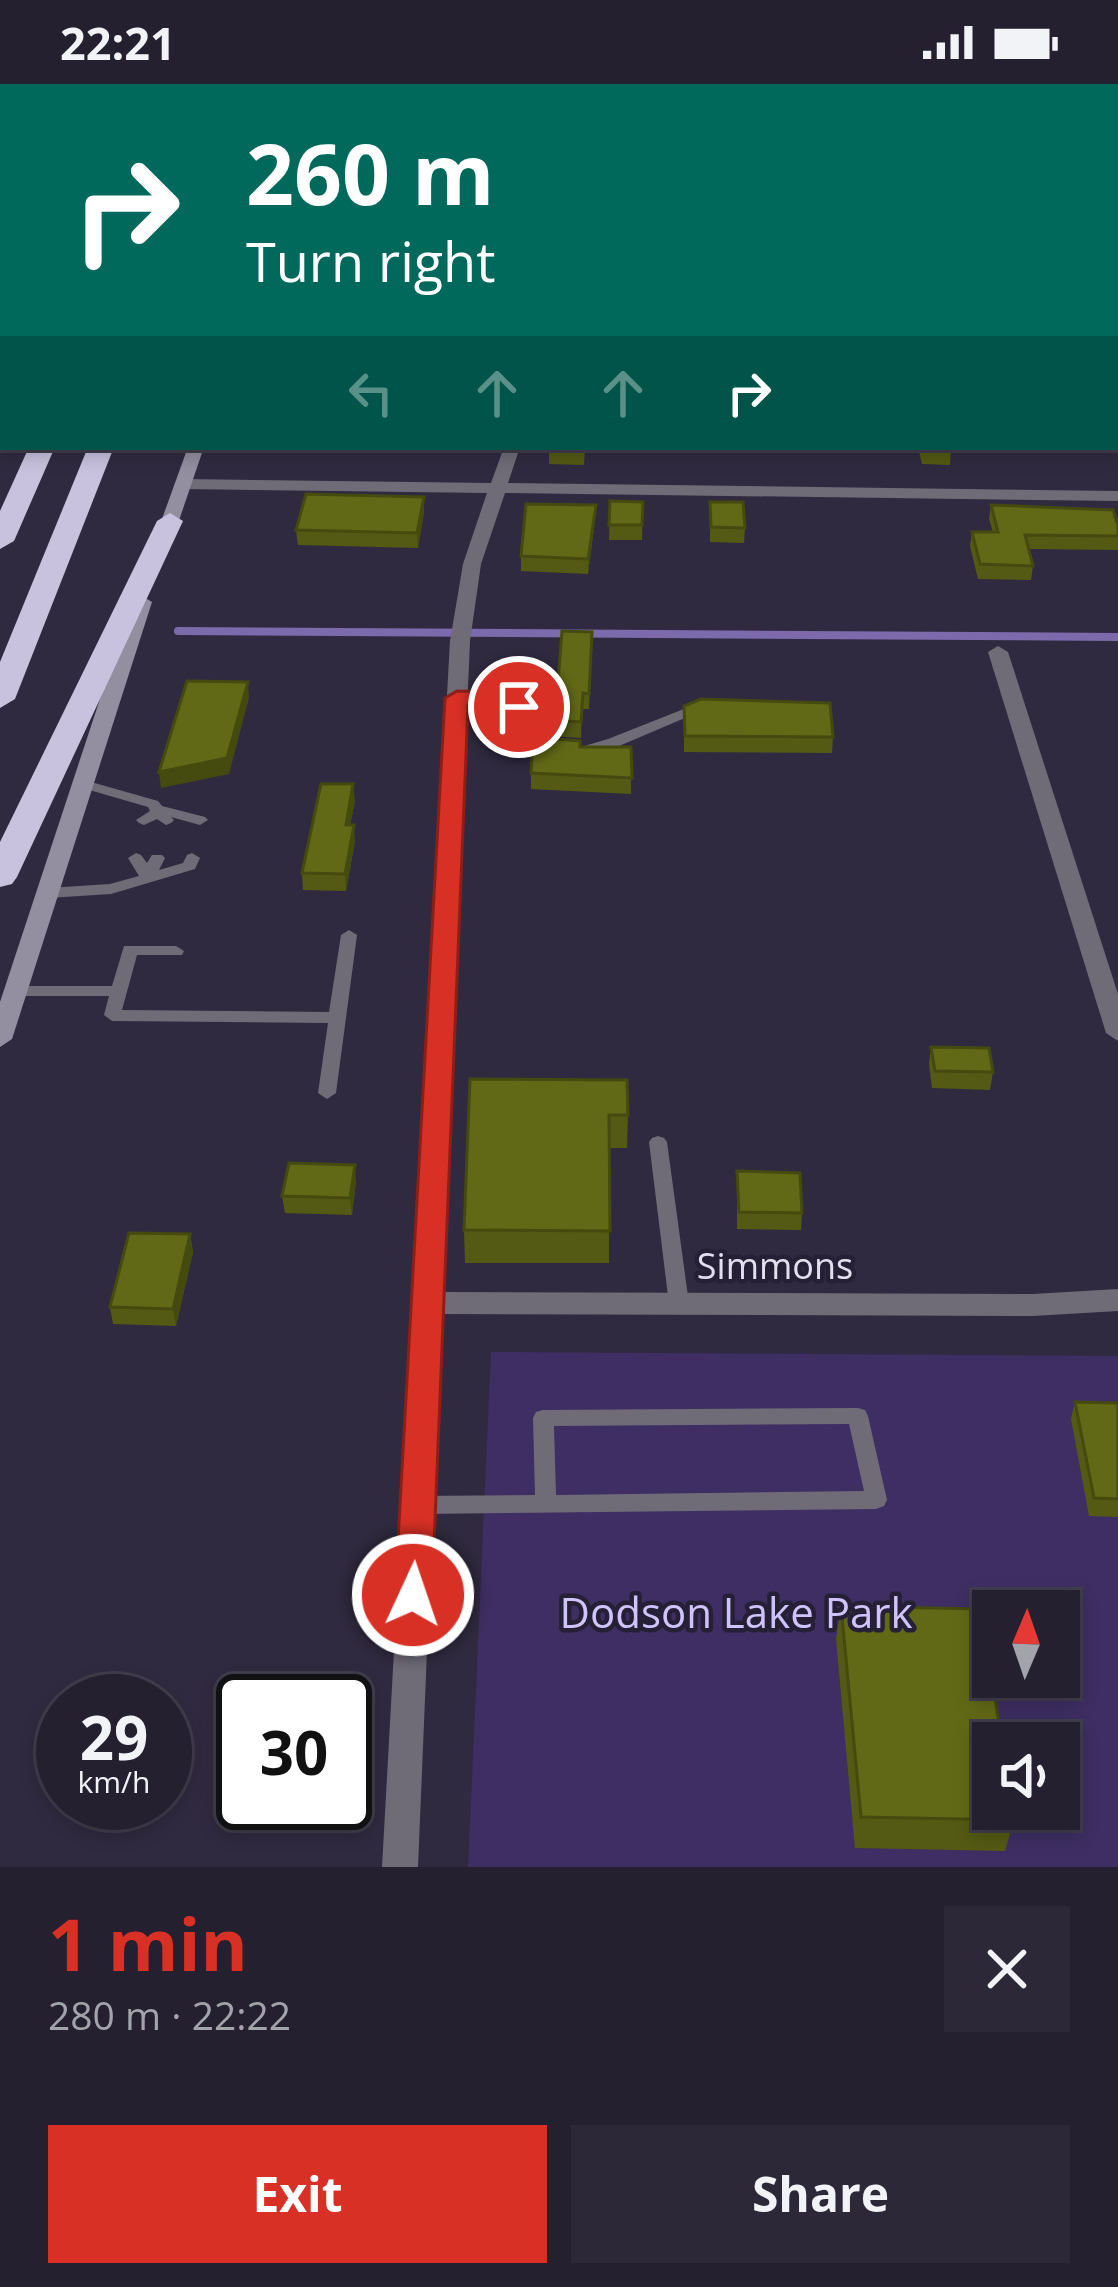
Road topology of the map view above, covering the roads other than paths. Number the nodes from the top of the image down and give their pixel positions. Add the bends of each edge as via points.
1 (41, 450) edge
2 (100, 450) edge
3 (195, 450) edge
4 (511, 450) edge
5 (183, 484) junction
6 (496, 488) junction
7 (1118, 496) edge
8 (170, 521) junction
9 (0, 541) edge
10 (998, 652) dead end
11 (457, 698) junction
12 (0, 699) edge
13 (694, 709) edge
14 (84, 784) junction
15 (164, 815) junction
16 (144, 820) dead end
17 (200, 820) dead end
18 (192, 857) dead end
19 (136, 858) dead end
20 (157, 858) dead end
21 (0, 877) edge
22 (148, 878) junction
23 (48, 893) junction
24 (349, 935) dead end
25 (176, 950) dead end
26 (16, 991) junction
27 (118, 992) junction
28 (337, 1018) junction
29 (1118, 1033) edge
30 (0, 1040) edge
31 (327, 1093) dead end
32 (658, 1142) dead end
33 (1118, 1300) edge
34 (431, 1303) junction
35 (679, 1304) junction
36 (546, 1503) junction
37 (418, 1504) junction
38 (400, 1867) edge

1 - 9 highway
2 - 12 highway
3 - 5 main road
4 - 6 street
5 - 6 street
5 - 8 main road
6 - 7 street
6 - 11 street via 472,564
8 - 14 main road
8 - 21 highway
10 - 29 street
11 - 13 lane via 519,707 523,742 579,752
11 - 34 street
14 - 15 lane
14 - 23 main road
15 - 16 lane
15 - 17 lane
18 - 22 lane via 190,866
19 - 22 lane
20 - 22 lane
22 - 23 lane
23 - 26 main road
24 - 28 lane
25 - 27 lane via 130,950
26 - 27 lane
26 - 30 main road
27 - 28 lane via 112,1015
28 - 31 lane
32 - 35 lane
33 - 35 street, Simmons
34 - 35 street, Simmons
34 - 37 street
36 - 36 lane via 772,1501 877,1500 859,1416 543,1418
36 - 37 lane
37 - 38 street

